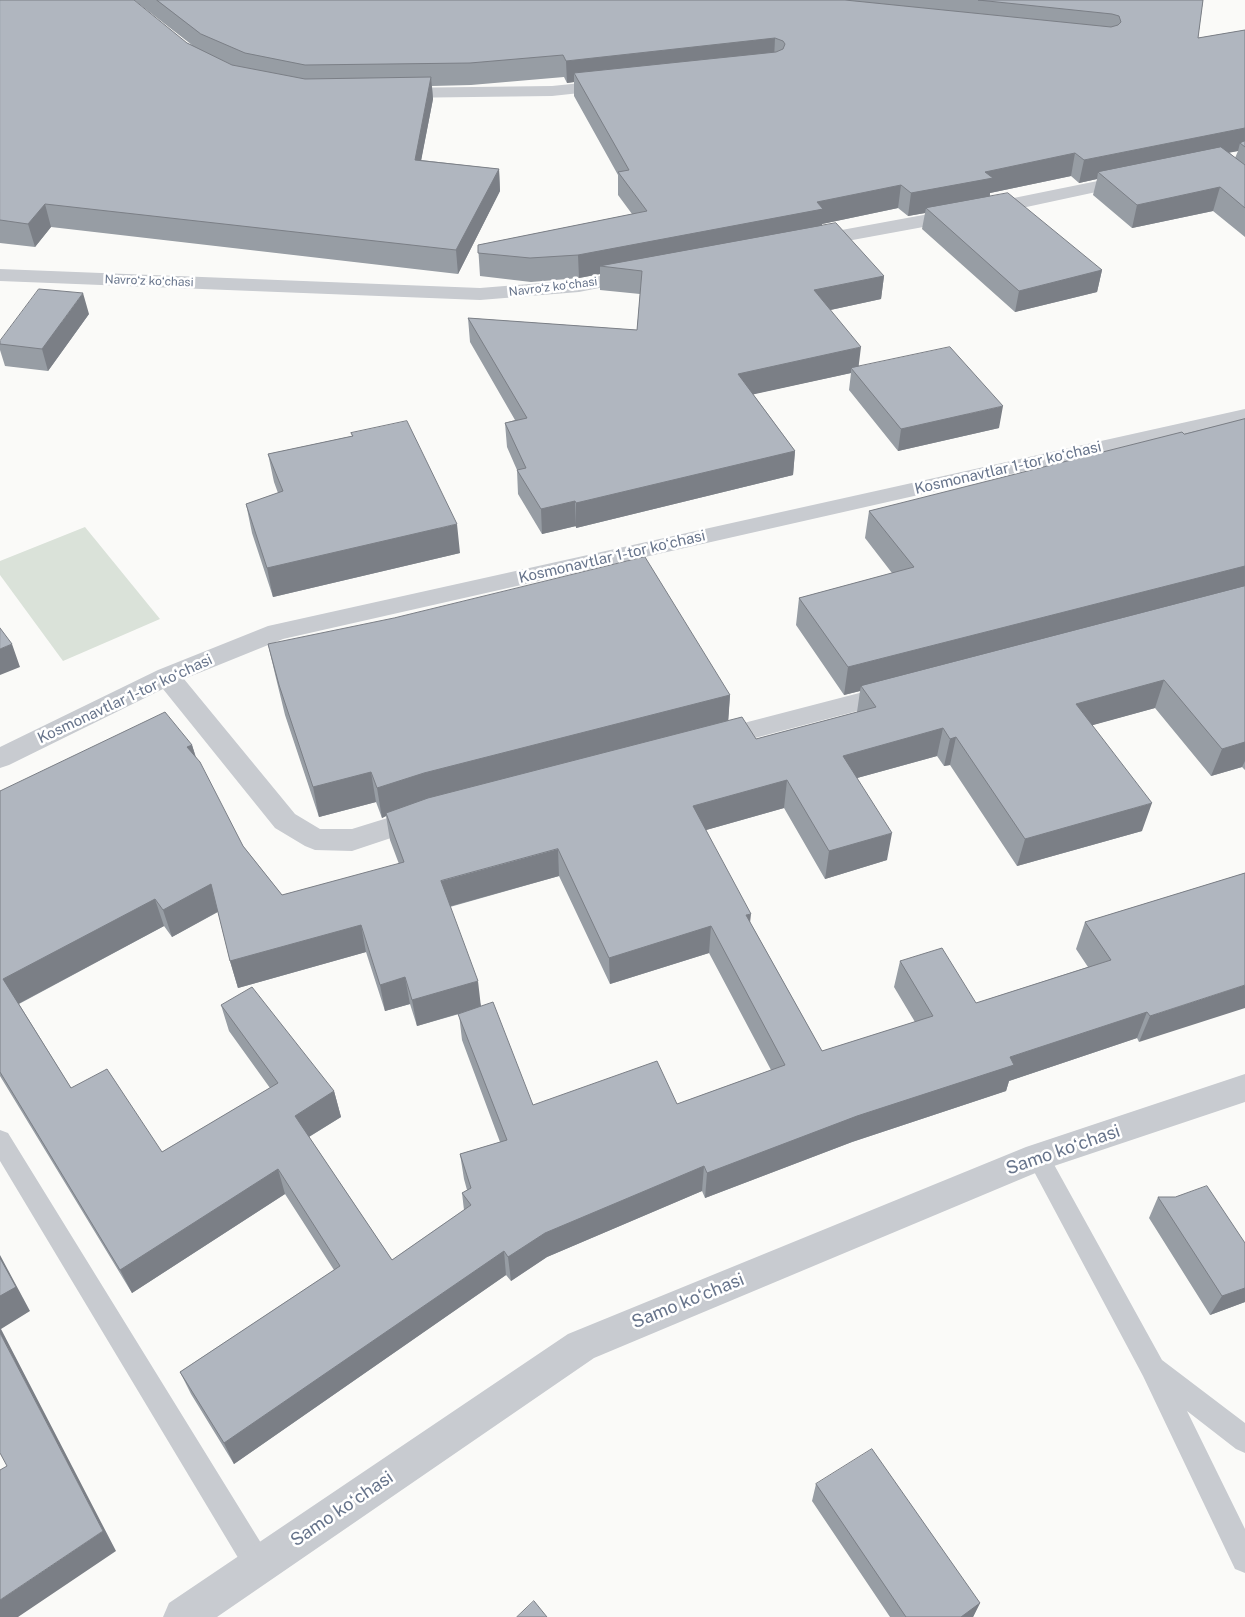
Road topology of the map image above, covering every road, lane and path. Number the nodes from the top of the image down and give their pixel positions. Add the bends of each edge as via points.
1 (629, 83) edge
2 (376, 93) edge
3 (1149, 176) edge
4 (793, 245) edge
5 (657, 271) edge
6 (0, 275) edge
7 (1245, 415) edge
8 (167, 676) junction
9 (918, 687) edge
10 (688, 747) edge
11 (0, 758) edge
12 (447, 810) edge
13 (1245, 1088) edge
14 (0, 1140) edge
15 (1038, 1157) junction
16 (1152, 1367) junction
17 (1245, 1440) edge
18 (1245, 1559) edge
19 (259, 1566) junction
20 (183, 1617) edge

1 - 2 street via 552,92
3 - 4 street
5 - 6 street, Navroʻz koʻchasi via 579,286 480,294
7 - 8 street, Kosmonavtlar 1-tor koʻchasi via 277,632
8 - 11 street, Kosmonavtlar 1-tor koʻchasi
8 - 12 street via 285,821 315,839 352,840
9 - 10 street
13 - 15 street, Samo koʻchasi
14 - 19 lane
15 - 16 lane
15 - 19 street, Samo koʻchasi via 581,1346
16 - 17 lane
16 - 18 lane
19 - 20 street, Samo koʻchasi

